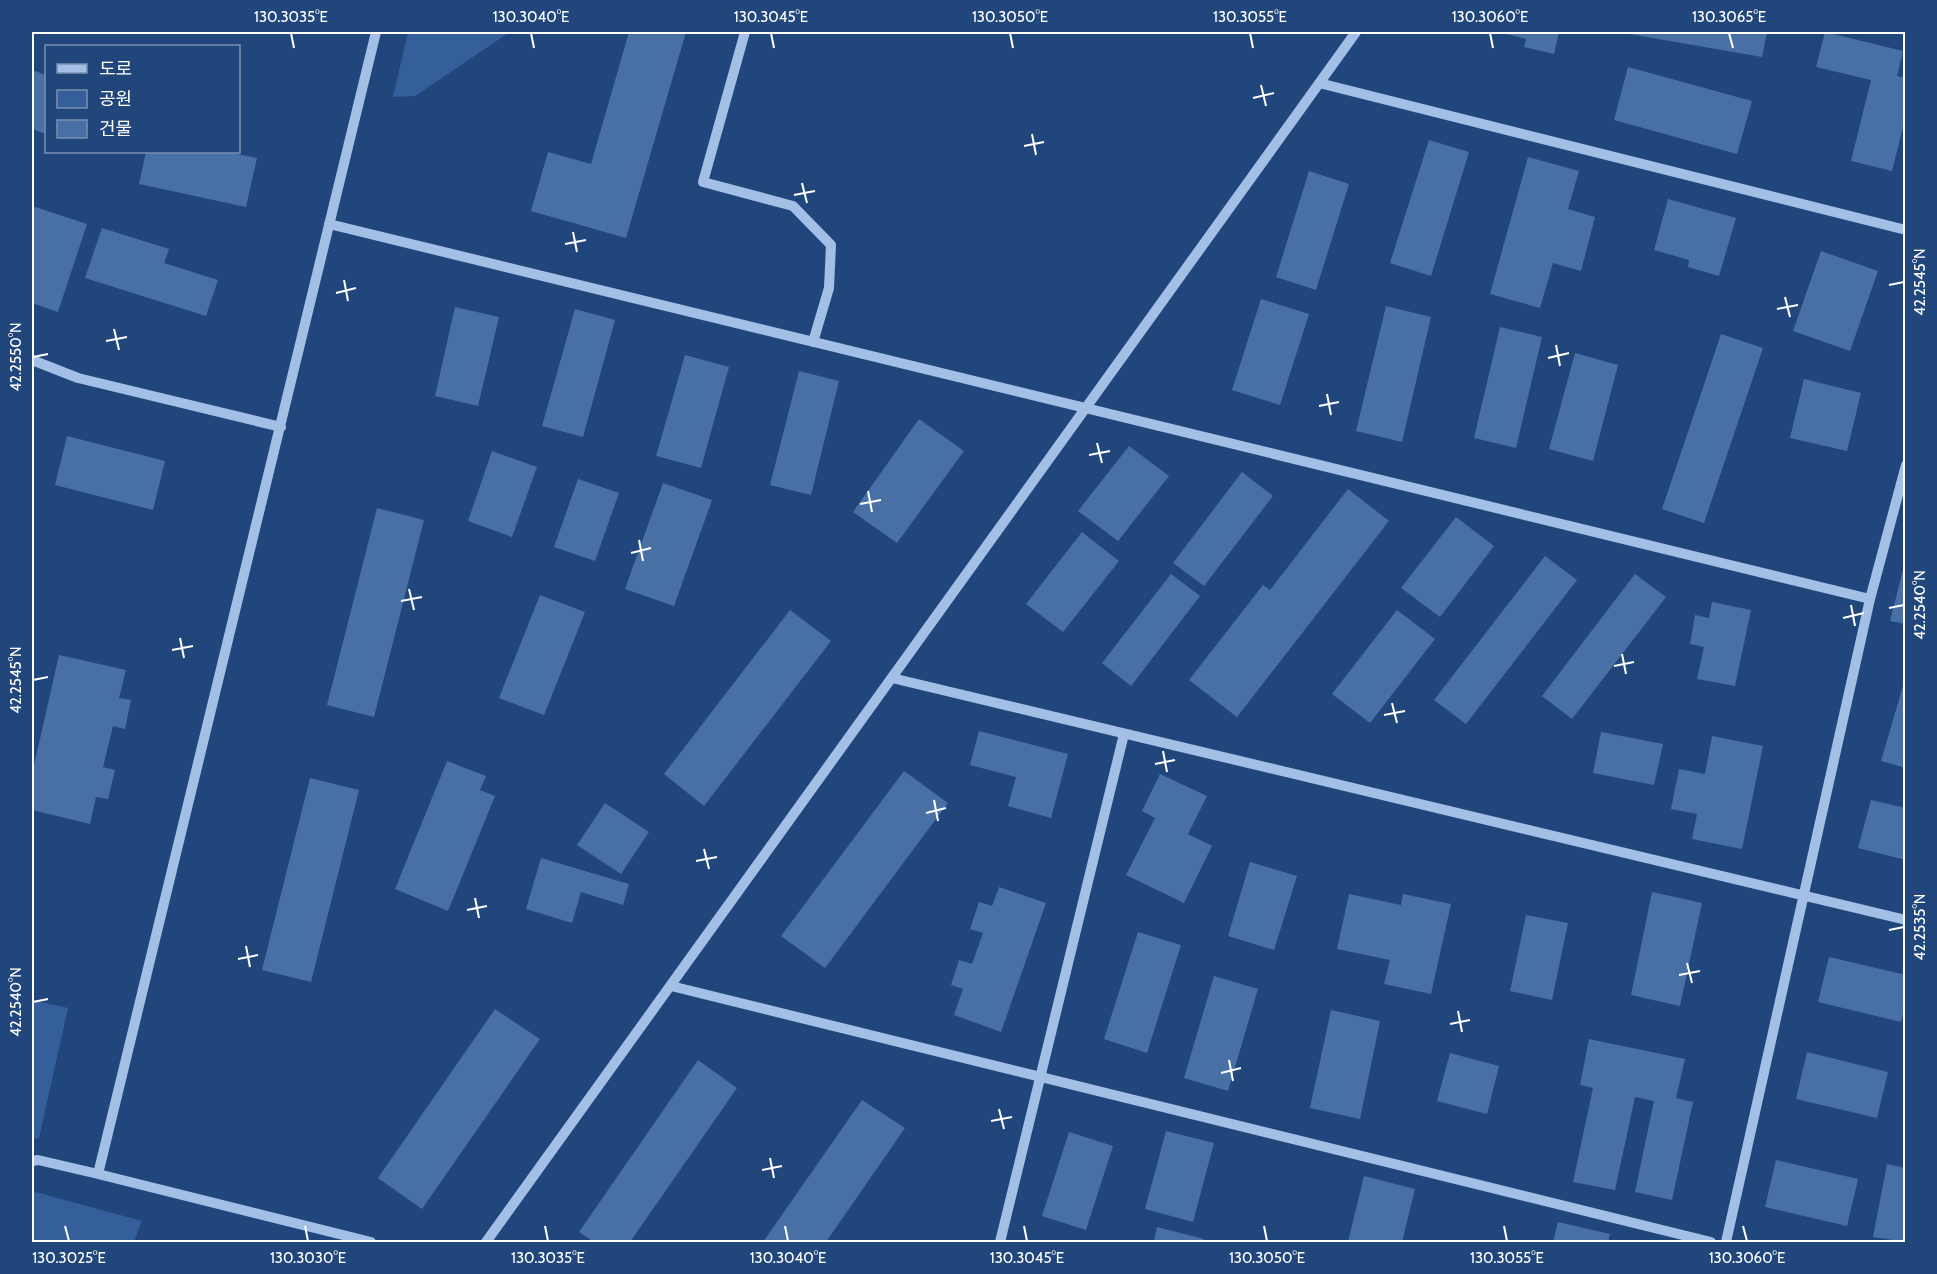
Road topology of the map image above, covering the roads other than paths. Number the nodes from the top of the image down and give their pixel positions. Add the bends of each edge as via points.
1 (376, 32) edge
2 (745, 32) edge
3 (1356, 32) edge
4 (1319, 83) junction
5 (330, 224) junction
6 (1905, 230) edge
7 (813, 342) junction
8 (32, 360) edge
9 (1086, 409) junction
10 (280, 427) junction
11 (1905, 465) edge
12 (1870, 599) junction
13 (892, 678) junction
14 (1124, 734) junction
15 (1804, 896) junction
16 (1905, 920) edge
17 (671, 986) junction
18 (1040, 1077) junction
19 (32, 1161) edge
20 (98, 1174) junction
21 (371, 1242) edge
22 (486, 1242) edge
23 (1000, 1242) edge
24 (1711, 1242) edge
25 (1726, 1242) edge

1 - 5 street
2 - 7 street via 703,182 793,206 831,245 829,288
3 - 4 street
4 - 6 street
4 - 9 street
5 - 7 street
5 - 10 street
7 - 9 street
8 - 10 street via 78,378
9 - 12 street
9 - 13 street
10 - 20 street
11 - 12 street
12 - 15 street
13 - 14 street
13 - 17 street
14 - 15 street
14 - 18 street
15 - 16 street
15 - 25 street
17 - 18 street
17 - 22 street
18 - 23 street
18 - 24 street
19 - 20 street
20 - 21 street

